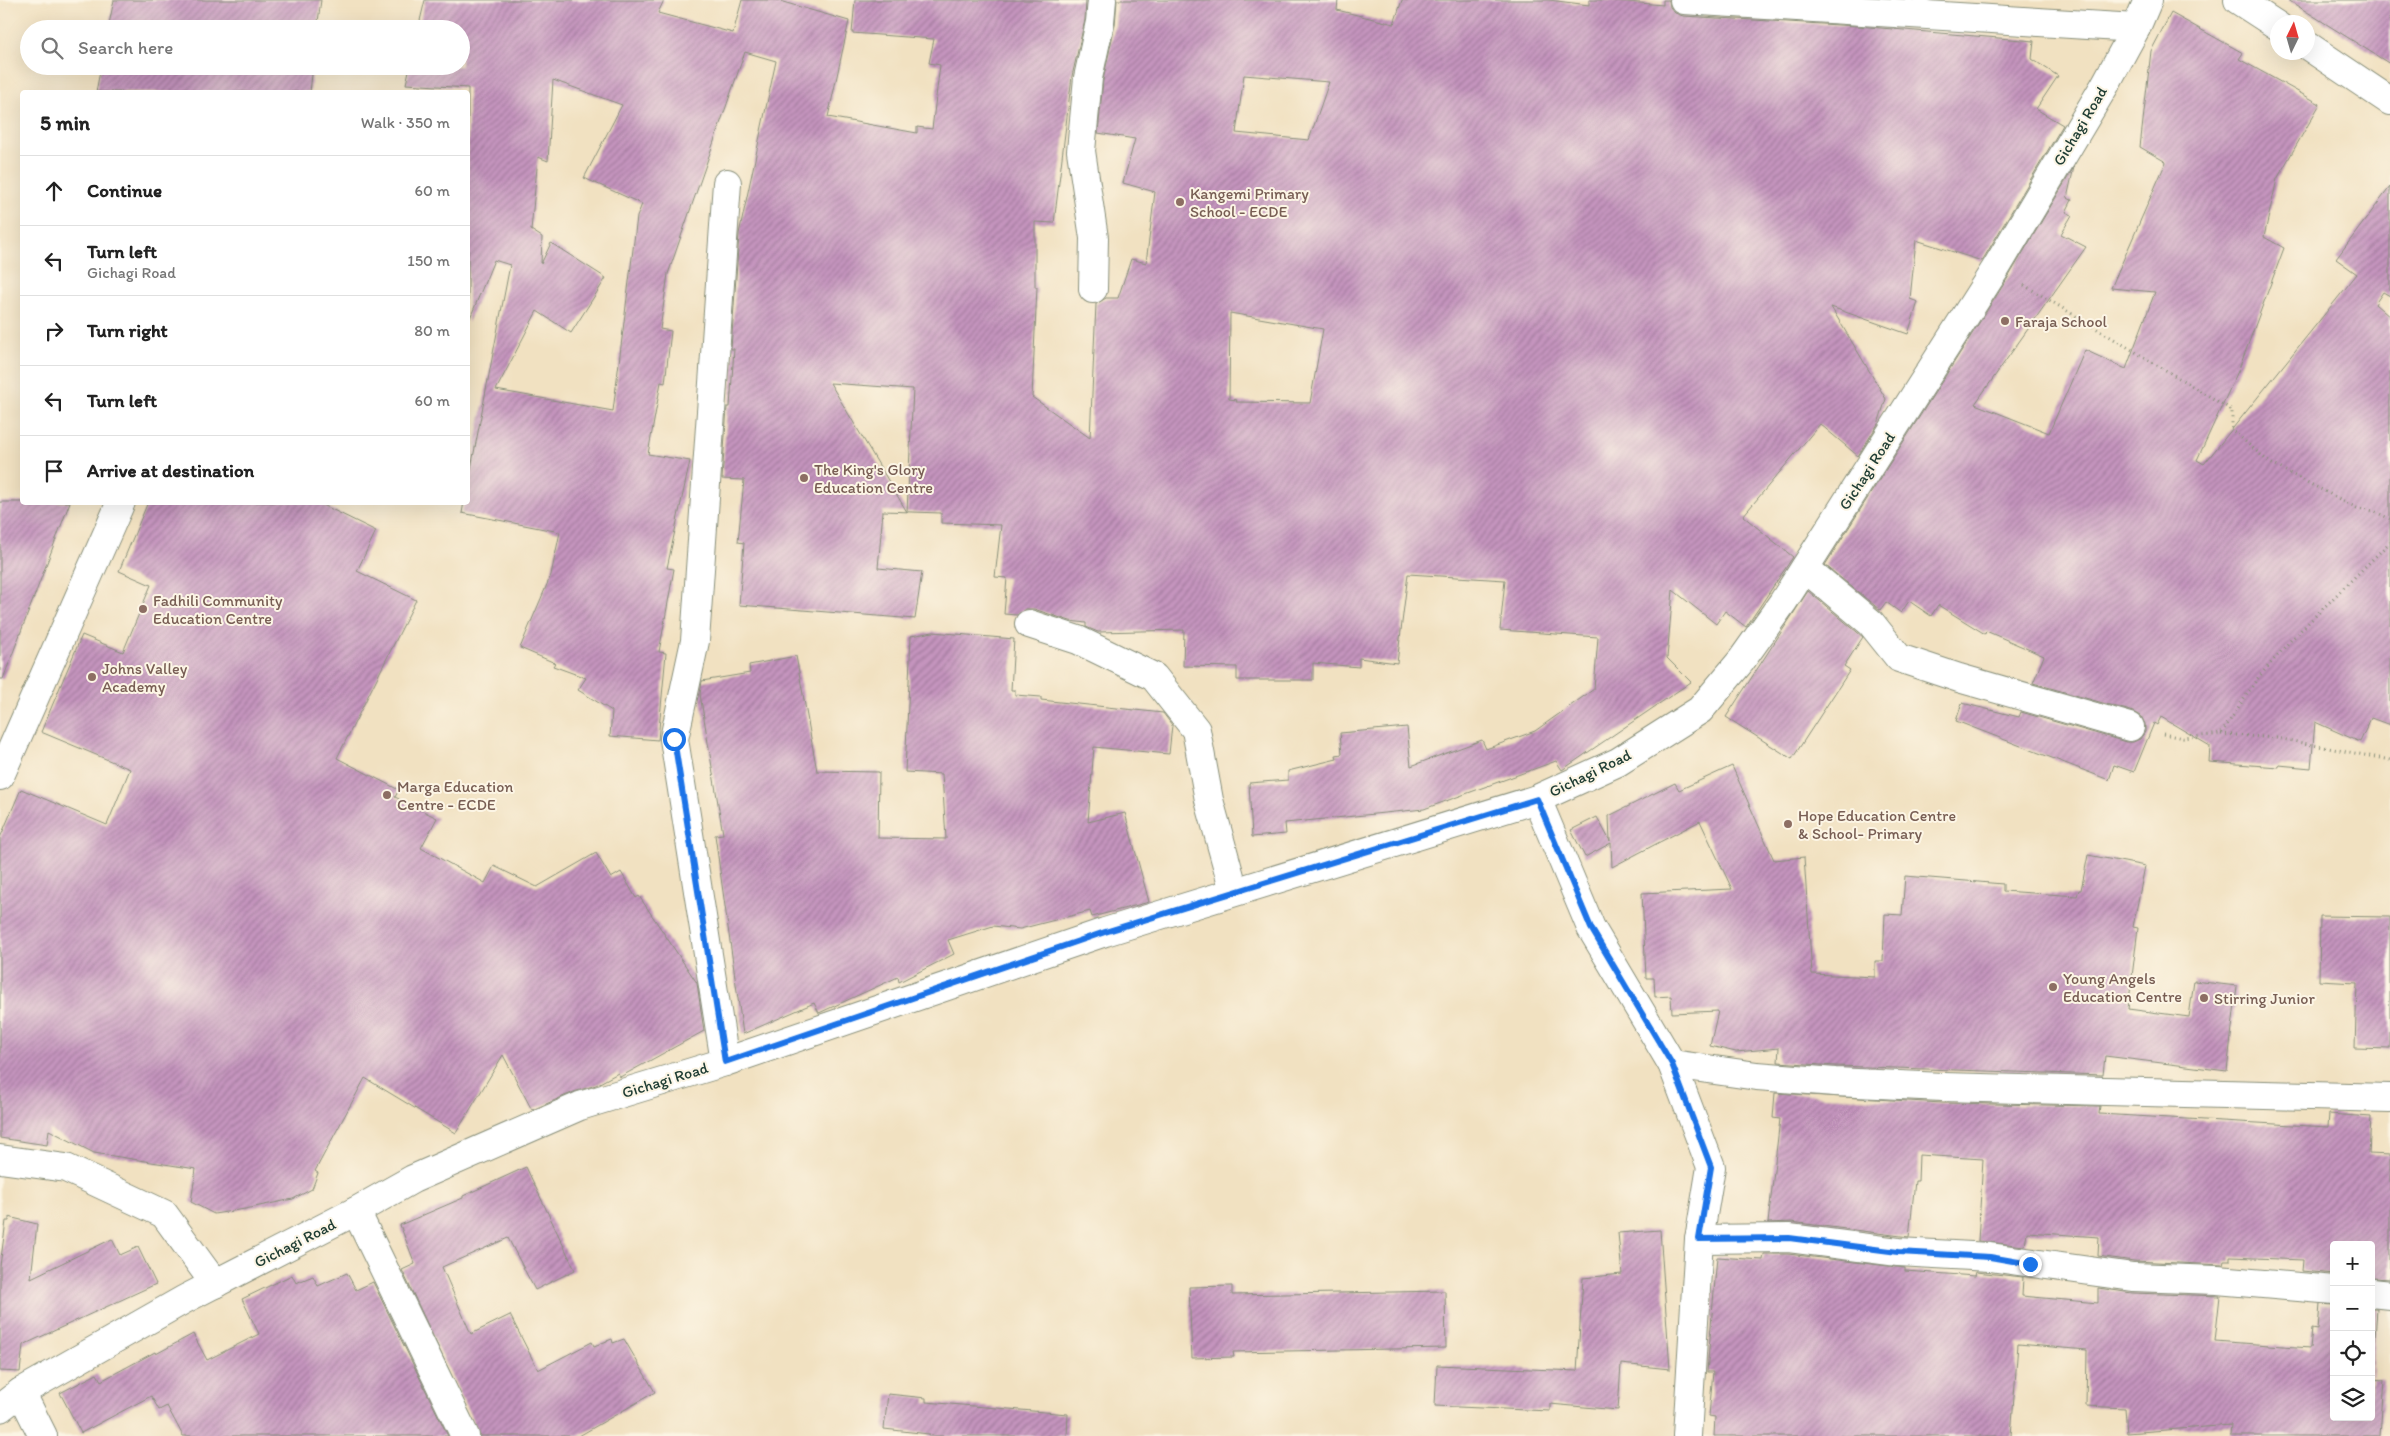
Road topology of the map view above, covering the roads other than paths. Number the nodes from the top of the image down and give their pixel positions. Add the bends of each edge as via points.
1 (1102, 0) edge
2 (1684, 0) edge
3 (2148, 0) edge
4 (2238, 0) edge
5 (2270, 21) edge
6 (2136, 28) junction
7 (2315, 51) edge
8 (2390, 101) edge
9 (727, 183) dead end
10 (1093, 289) dead end
11 (120, 505) edge
12 (1805, 568) junction
13 (1029, 624) dead end
14 (2130, 727) road end
15 (0, 776) edge
16 (1537, 799) junction
17 (1234, 891) junction
18 (725, 1062) junction
19 (1672, 1064) junction
20 (2390, 1098) edge
21 (0, 1159) edge
22 (356, 1211) junction
23 (1699, 1239) junction
24 (215, 1284) junction
25 (2330, 1290) edge
26 (2375, 1293) edge
27 (2390, 1295) edge
28 (21, 1392) junction
29 (0, 1408) edge
30 (43, 1436) edge
31 (465, 1436) edge
32 (1687, 1436) edge

1 - 10 street via 1088,78 1081,151 1094,238
2 - 6 street
3 - 6 street, Gichagi Road
4 - 5 street
6 - 12 street, Gichagi Road via 1996,268
7 - 8 street
9 - 18 street via 695,641 674,739
11 - 15 street
12 - 14 street via 1871,623 1899,658
12 - 16 street, Gichagi Road via 1741,661 1700,710 1618,762
13 - 17 street via 1078,640 1154,677 1196,730 1209,800
16 - 17 street, Gichagi Road
16 - 19 street via 1591,928
17 - 18 street, Gichagi Road
18 - 22 street, Gichagi Road via 580,1106 413,1179
19 - 20 street via 1757,1076 1845,1082
19 - 23 street via 1711,1167
21 - 24 street via 66,1168 164,1214
22 - 24 street, Gichagi Road
22 - 31 street
23 - 25 street via 1789,1238 1898,1252 1990,1257 2133,1277
23 - 32 street
24 - 28 street, Gichagi Road
26 - 27 street
28 - 29 street, Gichagi Road
28 - 30 street

